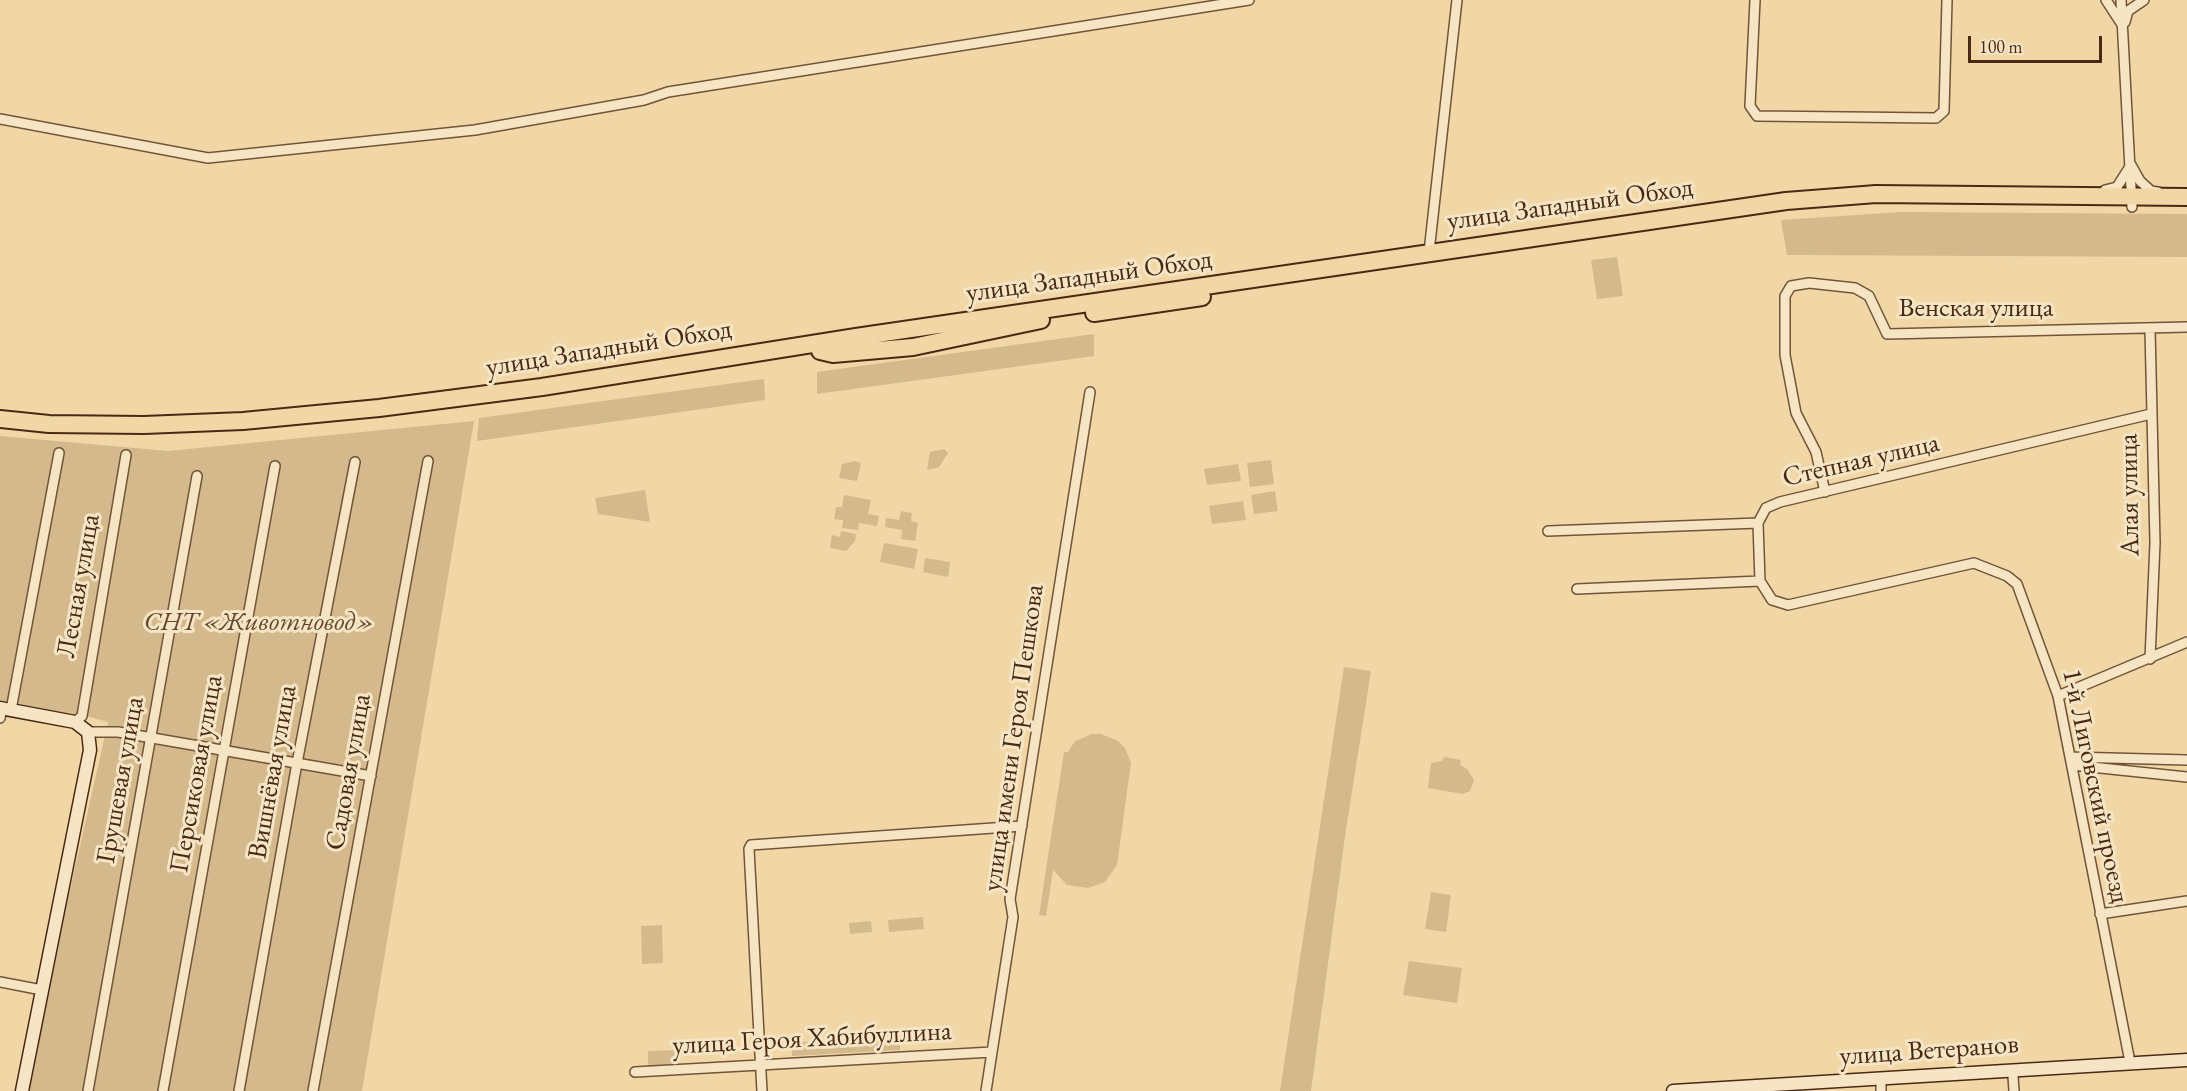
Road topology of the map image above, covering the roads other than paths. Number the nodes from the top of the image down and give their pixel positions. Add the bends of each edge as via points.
1 (1249, 0) edge
2 (1457, 0) edge
3 (1755, 0) edge
4 (1947, 0) edge
5 (2106, 0) edge
6 (2121, 0) edge
7 (2144, 0) edge
8 (2123, 28) junction
9 (0, 119) edge
10 (2131, 165) junction
11 (2187, 195) edge
12 (1834, 197) junction
13 (2132, 201) junction
14 (2187, 208) edge
15 (1429, 252) junction
16 (2187, 327) edge
17 (2150, 329) junction
18 (1090, 392) dead end
19 (2151, 414) junction
20 (0, 419) edge
21 (0, 427) edge
22 (59, 453) dead end
23 (126, 455) dead end
24 (428, 461) dead end
25 (355, 462) dead end
26 (275, 466) dead end
27 (197, 476) dead end
28 (1826, 492) junction
29 (1758, 523) junction
30 (1548, 531) dead end
31 (1760, 580) junction
32 (1577, 589) dead end
33 (2187, 642) edge
34 (2150, 659) junction
35 (2058, 696) junction
36 (3, 711) edge
37 (75, 722) junction
38 (88, 732) junction
39 (151, 737) junction
40 (223, 752) junction
41 (2187, 760) edge
42 (2071, 761) junction
43 (297, 763) junction
44 (371, 776) junction
45 (2187, 777) edge
46 (1022, 826) junction
47 (2187, 901) edge
48 (2100, 914) junction
49 (0, 982) edge
50 (42, 990) junction
51 (992, 1052) junction
52 (2187, 1060) edge
53 (2130, 1062) junction
54 (2187, 1065) edge
55 (760, 1066) junction
56 (635, 1072) dead end
57 (2013, 1076) junction
58 (1881, 1086) edge
59 (22, 1091) edge
60 (88, 1091) edge
61 (163, 1091) edge
62 (239, 1091) edge
63 (313, 1091) edge
64 (762, 1091) edge
65 (986, 1091) edge
66 (1673, 1091) edge
67 (1717, 1091) edge
68 (2014, 1091) edge

1 - 9 street via 669,92 644,100 475,130 208,158
2 - 15 street
3 - 4 street via 1750,106 1757,116 1936,118 1944,111
5 - 8 street
6 - 8 street
7 - 8 street via 2128,11
8 - 10 street
10 - 11 street via 2151,190
10 - 12 street via 2117,187 2100,191 1952,188 1886,190
10 - 13 street
11 - 13 highway, улица Западный Обход
12 - 13 highway, улица Западный Обход via 1954,194
12 - 15 highway, улица Западный Обход
13 - 14 highway, улица Западный Обход
13 - 21 highway, улица Западный Обход via 1914,201 1768,212 1616,230 1149,306 530,395 244,427 69,434
15 - 20 highway, улица Западный Обход via 379,408 243,421 144,425
16 - 17 street, Венская улица
17 - 19 street, Алая улица
17 - 28 street, Венская улица via 1887,334 1869,296 1855,288 1809,283 1791,286 1785,296 1785,355 1796,413 1816,452
18 - 46 street, улица имени Героя Пешкова
19 - 28 street, Степная улица
19 - 34 street, Алая улица via 2155,543
22 - 36 street
23 - 37 street, Лесная улица via 82,716
24 - 44 street, Садовая улица
25 - 43 street, Вишнёвая улица
26 - 40 street, Персиковая улица
27 - 39 street, Грушевая улица
28 - 29 street, Степная улица via 1766,508
29 - 30 street, Степная улица
29 - 31 street
31 - 32 street
31 - 35 street, 1-й Лиговский проезд via 1772,600 1788,605 1974,563 2017,584
33 - 34 street
34 - 35 street
35 - 42 street, 1-й Лиговский проезд
36 - 37 street
37 - 38 street
38 - 39 street
38 - 50 street via 90,750
39 - 40 street
39 - 60 street, Грушевая улица
40 - 43 street
40 - 61 street, Персиковая улица
41 - 42 street
42 - 45 street
42 - 48 street, 1-й Лиговский проезд
43 - 44 street
43 - 62 street, Вишнёвая улица
44 - 63 street, Садовая улица
46 - 51 street, улица имени Героя Пешкова via 1010,899 1013,917
46 - 55 street via 751,845
47 - 48 street
48 - 53 street, 1-й Лиговский проезд
49 - 50 street
50 - 59 street
51 - 55 street, улица Героя Хабибуллина
51 - 65 street, улица имени Героя Пешкова
52 - 53 street, улица Ветеранов
53 - 66 street, улица Ветеранов
54 - 57 street, улица Ветеранов
55 - 56 street, улица Героя Хабибуллина
55 - 64 street
57 - 58 street, улица Ветеранов
57 - 68 street
58 - 67 street, улица Ветеранов

